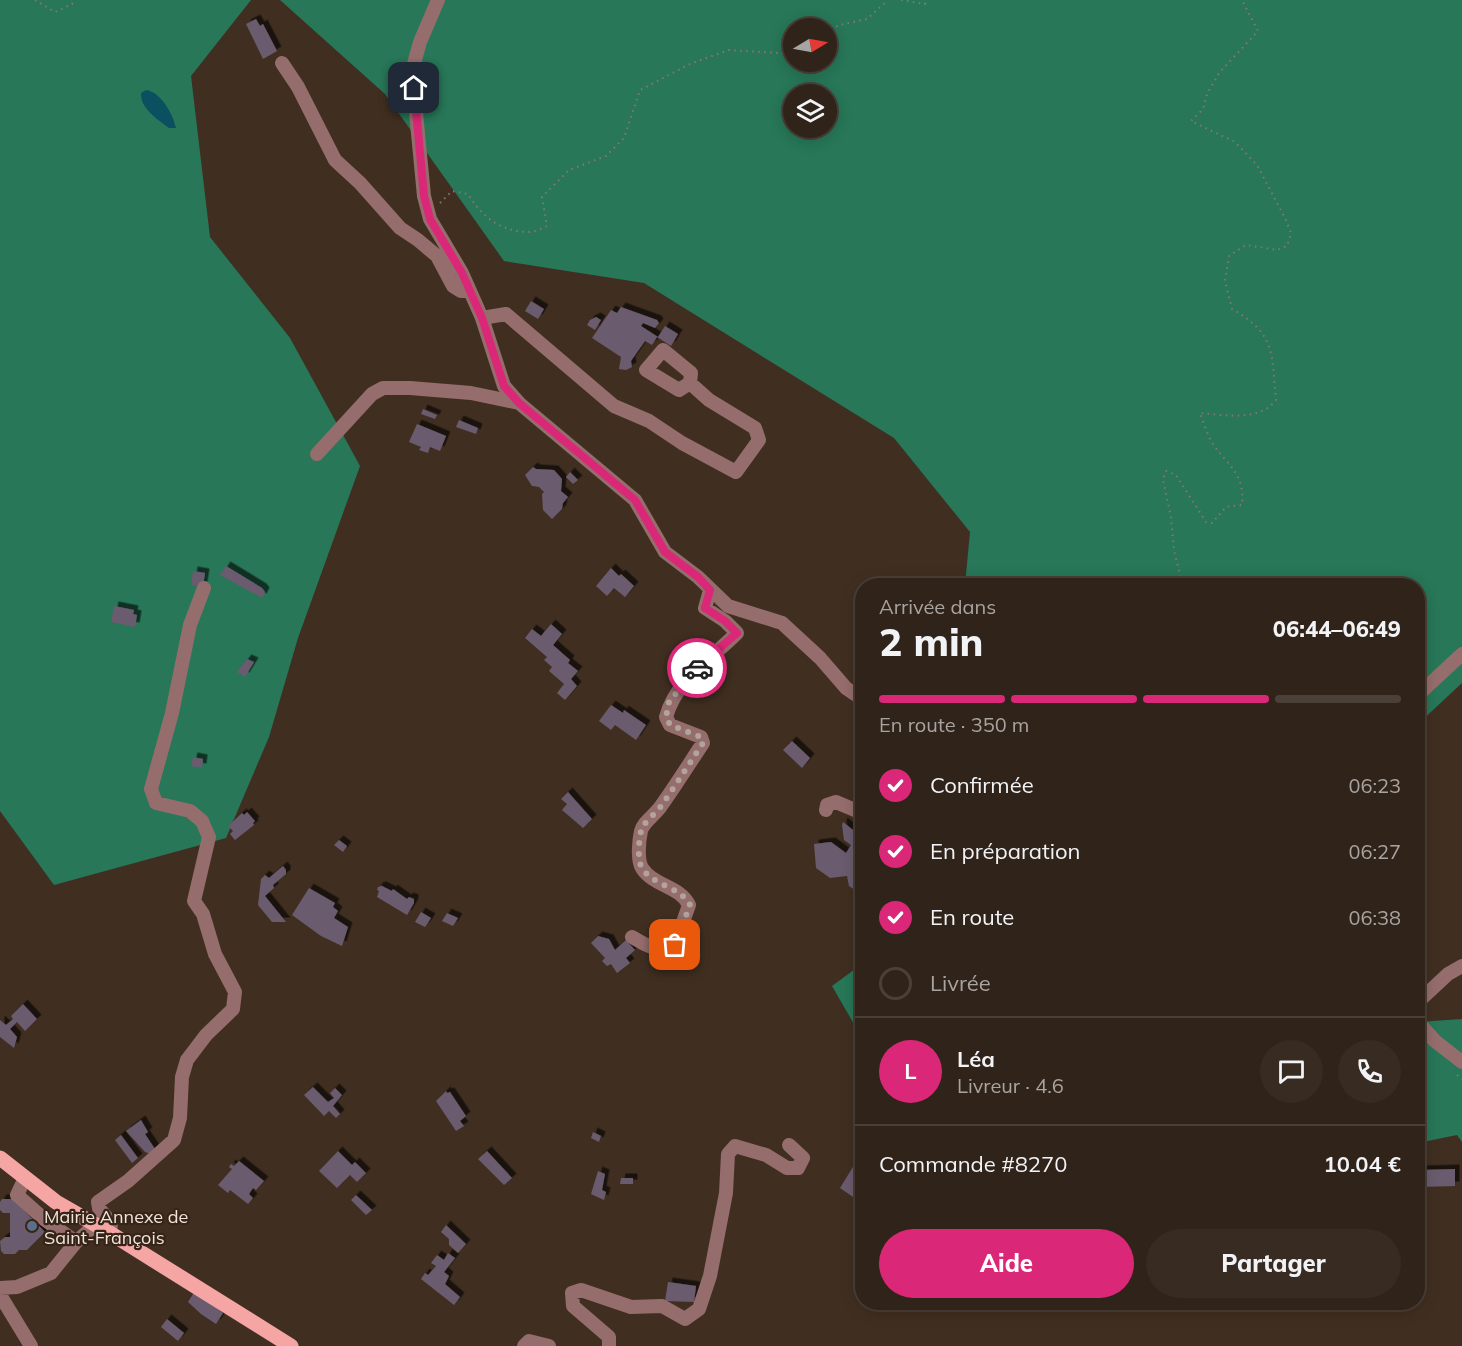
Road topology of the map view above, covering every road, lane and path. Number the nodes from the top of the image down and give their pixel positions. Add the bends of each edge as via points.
1 (35, 0) edge
2 (74, 0) edge
3 (438, 0) edge
4 (888, 0) edge
5 (901, 0) edge
6 (925, 0) edge
7 (1242, 0) edge
8 (837, 26) edge
9 (783, 53) edge
10 (282, 63) dead end
11 (424, 196) junction
12 (469, 291) junction
13 (482, 318) junction
14 (690, 383) dead end
15 (519, 403) junction
16 (317, 454) dead end
17 (1181, 578) edge
18 (204, 588) dead end
19 (710, 590) junction
20 (1462, 654) edge
21 (1425, 688) edge
22 (855, 694) edge
23 (826, 810) dead end
24 (855, 810) edge
25 (632, 937) dead end
26 (1462, 966) edge
27 (1425, 995) edge
28 (1425, 1029) edge
29 (1462, 1062) edge
30 (789, 1145) dead end
31 (0, 1158) edge
32 (25, 1178) junction
33 (95, 1225) junction
34 (110, 1233) junction
35 (76, 1242) junction
36 (0, 1288) edge
37 (0, 1295) edge
38 (31, 1346) edge
39 (291, 1346) edge
40 (524, 1346) edge
41 (549, 1346) edge
42 (609, 1346) edge

1 - 2 path via 56,12
3 - 11 street via 412,71
4 - 8 path via 867,19
5 - 6 path via 925,4
7 - 17 path via 1258,31 1219,73 1203,109 1191,121 1235,142 1257,165 1291,233 1287,246 1276,250 1246,245 1229,256 1225,281 1232,309 1252,320 1267,337 1276,400 1270,407 1249,415 1200,413 1212,443 1232,465 1243,491 1242,505 1226,507 1212,523 1206,522 1176,476 1166,471 1163,480
9 - 11 path via 729,50 692,63 640,90 624,138 606,156 569,170 542,197 547,226 531,232 498,226 476,207 468,194 452,191 441,204
10 - 12 street via 335,160 400,228 437,256 453,286
11 - 12 street via 430,219
12 - 13 street
13 - 14 street via 506,314 615,406 649,420 736,472 759,440 755,428 709,400
13 - 15 street via 504,386
15 - 16 street via 471,393 383,388 372,394
15 - 19 street via 635,500 665,552
18 - 34 street via 190,625 151,789 156,803 190,811 202,821 209,837 194,901 235,992 233,1008 187,1060 174,1140 99,1202 111,1224
19 - 22 street via 728,606 782,623
19 - 25 street via 705,608 737,633 696,669 669,702 666,717 670,725 701,737 703,743 660,808 641,829 639,851 642,868 690,905 675,945 661,950
20 - 21 street
23 - 24 street via 827,805 836,802
26 - 27 street
28 - 29 street
30 - 42 street via 803,1158 798,1168 735,1146 728,1154 720,1228 699,1310 685,1319 662,1306 631,1307 581,1290 572,1293 573,1306 609,1337
31 - 32 main road
32 - 33 main road
32 - 35 street via 17,1195
33 - 34 main road
33 - 35 street
34 - 39 main road
35 - 36 street via 51,1273 17,1287
37 - 38 street
40 - 41 street via 529,1341

